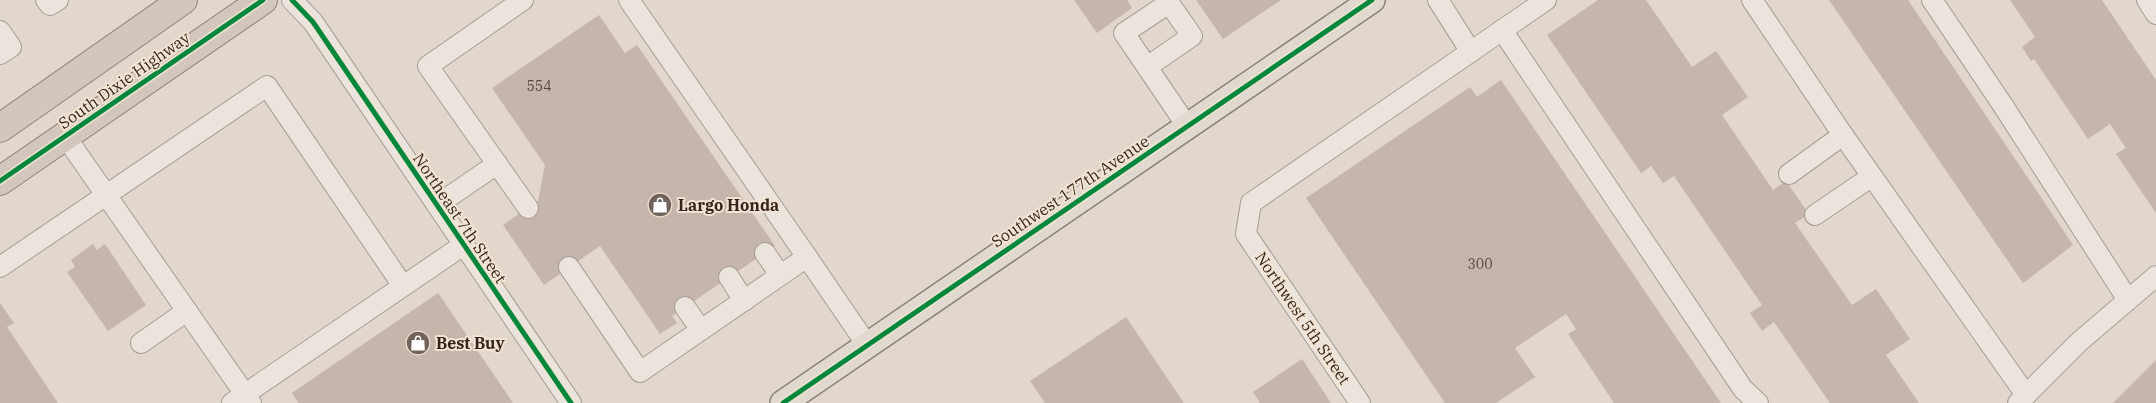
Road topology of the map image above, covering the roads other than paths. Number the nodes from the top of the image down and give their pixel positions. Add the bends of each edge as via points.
1 (46, 0) edge
2 (58, 0) edge
3 (183, 0) edge
4 (263, 0) edge
5 (292, 0) edge
6 (523, 0) edge
7 (630, 0) edge
8 (1438, 0) edge
9 (1546, 0) edge
10 (1752, 0) edge
11 (1932, 0) edge
12 (2147, 0) edge
13 (1356, 4) edge
14 (2156, 14) edge
15 (1502, 30) junction
16 (1471, 52) junction
17 (1148, 67) dead end
18 (1187, 126) junction
19 (0, 128) edge
20 (1842, 135) junction
21 (65, 136) junction
22 (497, 164) junction
23 (1789, 174) dead end
24 (1871, 177) junction
25 (0, 181) edge
26 (107, 194) junction
27 (437, 205) junction
28 (528, 208) dead end
29 (1815, 216) dead end
30 (462, 246) junction
31 (765, 253) dead end
32 (807, 257) junction
33 (0, 267) edge
34 (569, 267) dead end
35 (780, 275) junction
36 (2156, 276) edge
37 (729, 278) dead end
38 (403, 286) junction
39 (744, 300) junction
40 (2128, 300) junction
41 (685, 307) dead end
42 (187, 311) junction
43 (700, 330) junction
44 (141, 343) dead end
45 (867, 345) junction
46 (2022, 399) edge
47 (243, 400) edge
48 (571, 403) edge
49 (782, 403) edge
50 (1360, 403) edge
51 (1758, 403) edge

1 - 2 street via 50,6
3 - 19 highway, South Dixie Highway
4 - 21 highway, South Dixie Highway
5 - 27 street, Northeast 7th Street via 313,22
6 - 22 street via 428,66
7 - 32 street
8 - 16 street
9 - 15 street
10 - 20 street
11 - 40 street
12 - 14 street
13 - 18 main road, Southwest 177th Avenue
15 - 16 street
15 - 51 street via 1743,389
16 - 50 street, Northwest 5th Street via 1251,203 1246,234
17 - 18 street
18 - 45 main road, Southwest 177th Avenue
20 - 23 street
20 - 24 street
21 - 25 highway, South Dixie Highway
21 - 26 street
22 - 27 street
22 - 28 street
24 - 29 street
24 - 46 street
26 - 33 street
26 - 38 street via 266,86
26 - 42 street
27 - 30 street, Northeast 7th Street
30 - 38 street
30 - 48 street, Northeast 7th Street
31 - 35 street
32 - 35 street
32 - 45 street
34 - 43 street via 640,372
35 - 39 street
36 - 40 street
37 - 39 street
38 - 47 street
39 - 43 street
40 - 46 street via 2079,342
41 - 43 street
42 - 44 street
42 - 47 street
45 - 49 main road, Southwest 177th Avenue

